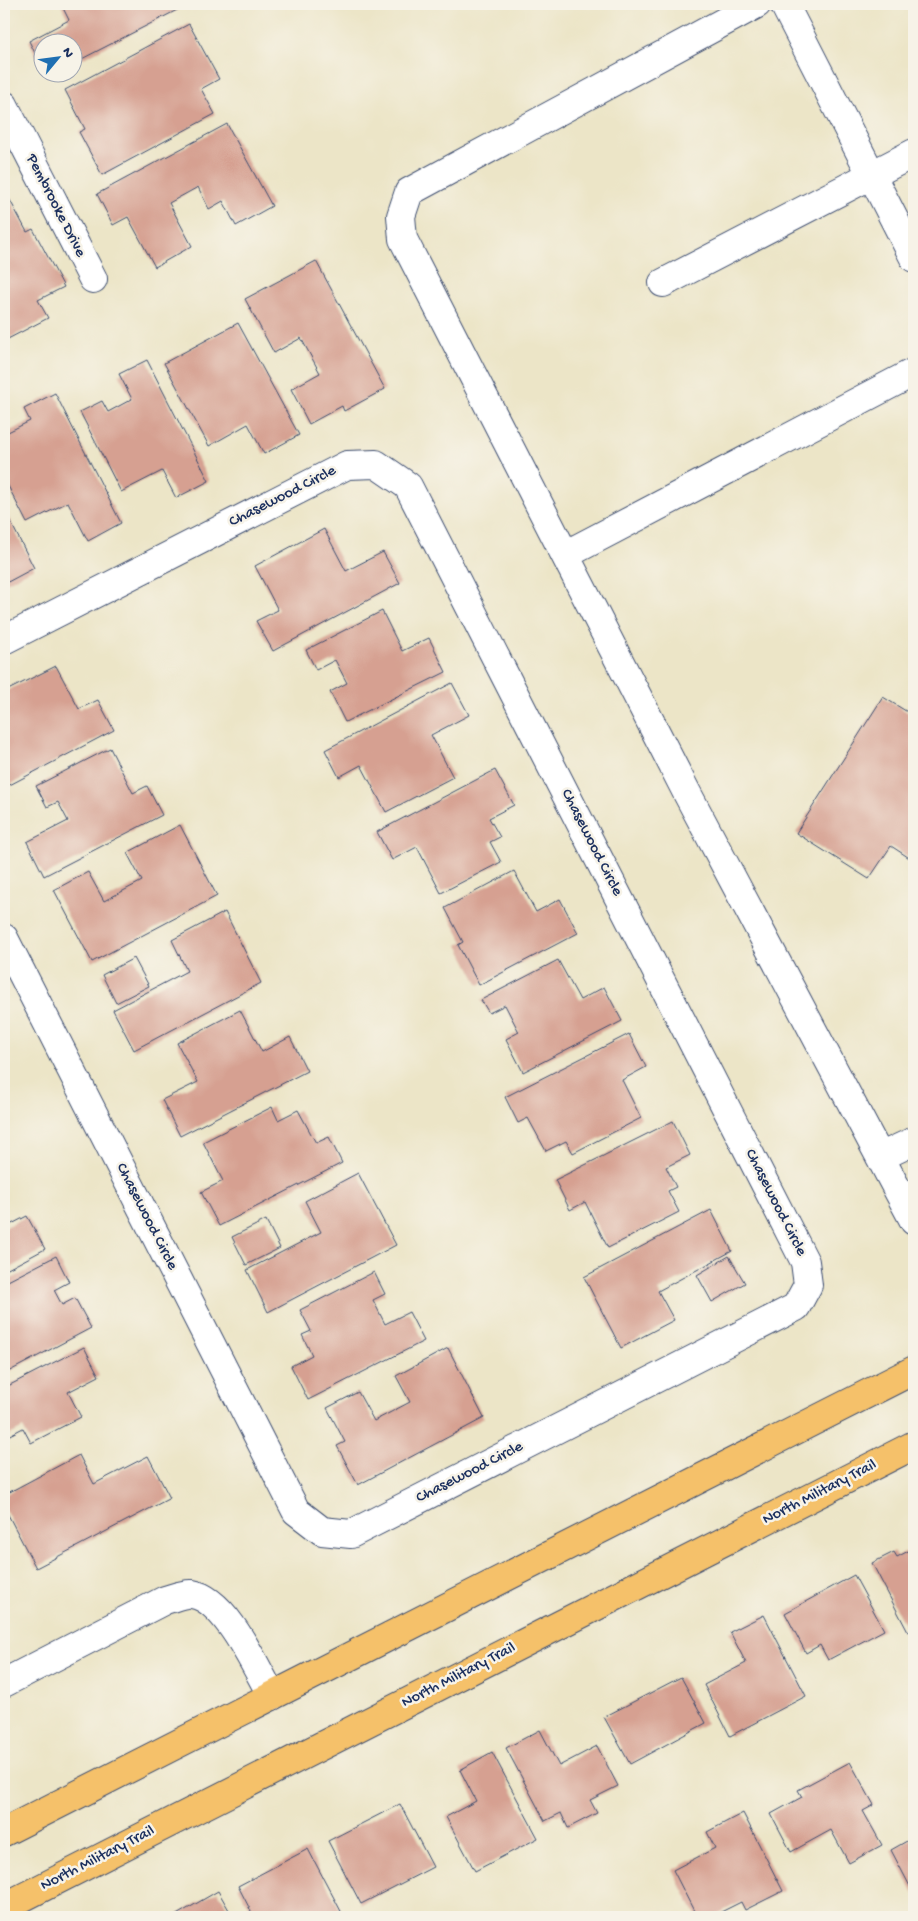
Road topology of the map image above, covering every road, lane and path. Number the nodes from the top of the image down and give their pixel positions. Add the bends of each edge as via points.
1 (757, 4) edge
2 (784, 4) edge
3 (4, 106) edge
4 (914, 154) edge
5 (872, 176) junction
6 (914, 258) edge
7 (92, 279) dead end
8 (663, 284) dead end
9 (914, 372) edge
10 (564, 555) junction
11 (4, 640) edge
12 (4, 938) edge
13 (914, 1141) edge
14 (880, 1157) junction
15 (914, 1221) edge
16 (914, 1370) edge
17 (914, 1446) edge
18 (4, 1683) edge
19 (272, 1696) junction
20 (4, 1832) edge
21 (4, 1907) edge

1 - 10 street via 409,192 401,216 403,239
2 - 5 street
3 - 7 street, Pembrooke Drive
4 - 5 street
5 - 6 street
5 - 8 street
9 - 10 street
10 - 14 street
11 - 12 street, Chasewood Circle via 347,465 376,464 408,486 805,1262 808,1285 796,1307 351,1534 322,1531 296,1511
13 - 14 street
14 - 15 street
16 - 19 main road
17 - 21 main road, North Military Trail
18 - 19 street via 165,1600 191,1594 209,1601 220,1611
19 - 20 main road

